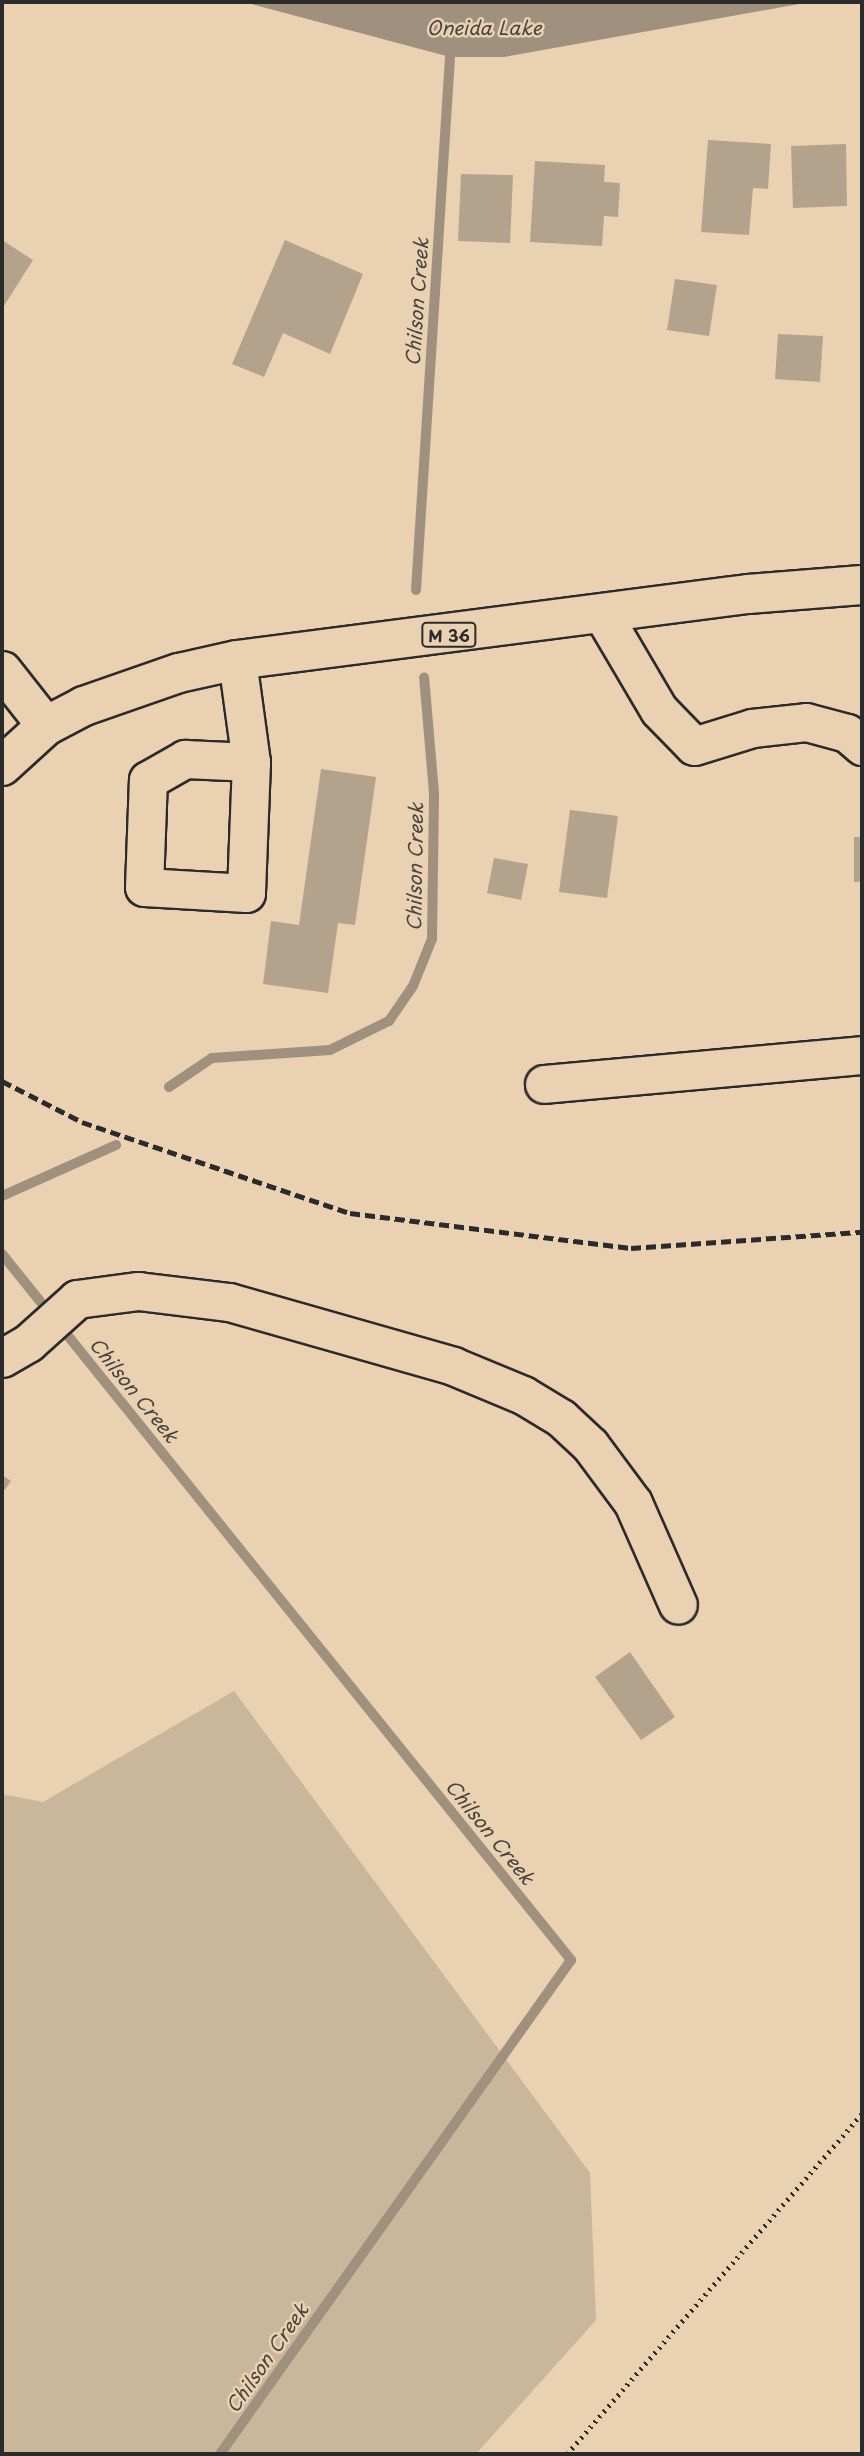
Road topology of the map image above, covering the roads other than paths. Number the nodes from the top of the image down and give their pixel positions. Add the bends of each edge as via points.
1 (862, 585) edge
2 (603, 614) junction
3 (237, 660) junction
4 (2, 670) edge
5 (46, 726) junction
6 (862, 746) edge
7 (251, 762) dead end
8 (2, 766) edge
9 (862, 1055) edge
10 (544, 1084) dead end
11 (15, 1350) edge
12 (678, 1605) dead end

1 - 2 main road, M 36 via 748,594
2 - 3 main road, M 36
2 - 6 street via 659,710 694,746 752,728 806,722 847,733
3 - 5 main road, M 36 via 120,692
3 - 7 street
4 - 5 street
5 - 8 main road, M 36
9 - 10 street
11 - 12 street via 77,1299 138,1291 229,1302 453,1366 523,1395 561,1418 590,1445 633,1503

